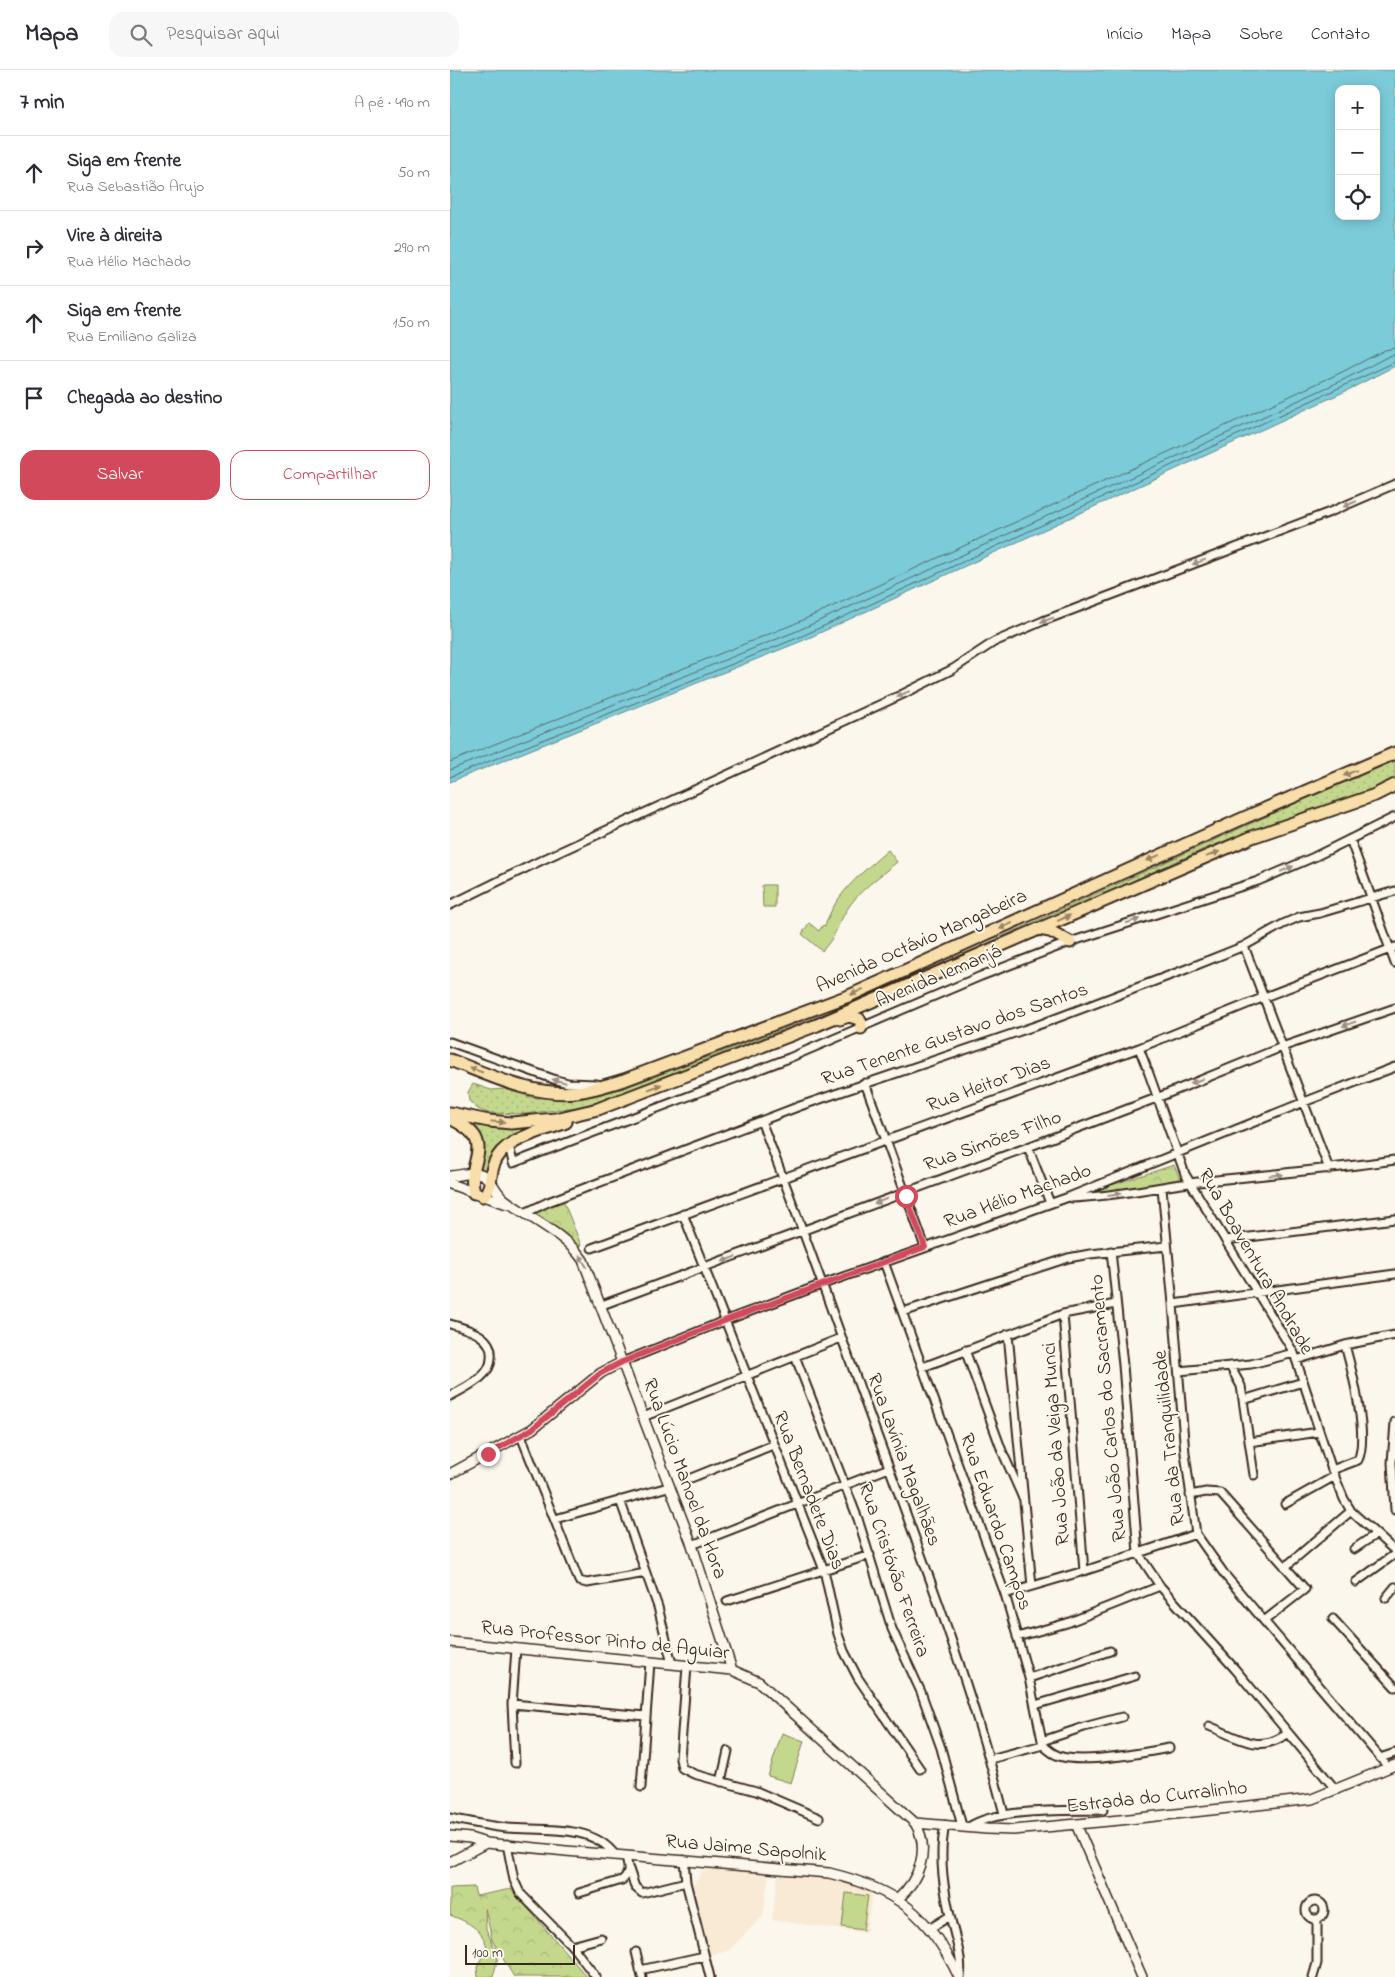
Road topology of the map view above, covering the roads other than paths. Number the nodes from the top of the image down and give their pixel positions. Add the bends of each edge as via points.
1 (1395, 484) edge
2 (1395, 753) edge
3 (1395, 785) edge
4 (1395, 792) edge
5 (1375, 795) junction
6 (1395, 817) edge
7 (1350, 839) junction
8 (1395, 891) edge
9 (1372, 896) junction
10 (450, 905) edge
11 (1038, 929) junction
12 (1070, 942) junction
13 (1244, 946) junction
14 (1392, 947) edge
15 (1395, 963) edge
16 (1262, 998) junction
17 (1395, 1008) edge
18 (817, 1025) junction
19 (861, 1028) junction
20 (450, 1042) edge
21 (1282, 1046) junction
22 (1139, 1048) junction
23 (450, 1060) edge
24 (1395, 1067) edge
25 (624, 1080) junction
26 (865, 1083) junction
27 (1159, 1097) junction
28 (1304, 1102) junction
29 (598, 1109) junction
30 (450, 1113) edge
31 (450, 1118) edge
32 (761, 1121) junction
33 (885, 1140) junction
34 (510, 1145) junction
35 (1028, 1146) junction
36 (1177, 1154) junction
37 (1395, 1160) edge
38 (1328, 1170) junction
39 (474, 1173) junction
40 (450, 1176) edge
41 (783, 1177) junction
42 (490, 1180) junction
43 (1190, 1183) junction
44 (450, 1184) edge
45 (1162, 1188) junction
46 (904, 1192) junction
47 (478, 1194) junction
48 (1066, 1198) junction
49 (1050, 1203) junction
50 (517, 1208) junction
51 (525, 1213) junction
52 (683, 1214) junction
53 (1395, 1219) edge
54 (803, 1230) junction
55 (1225, 1240) junction
56 (1167, 1246) junction
57 (925, 1247) junction
58 (592, 1248) dead end
59 (1111, 1251) junction
60 (884, 1262) junction
61 (704, 1268) junction
62 (1395, 1274) edge
63 (823, 1284) junction
64 (1257, 1292) junction
65 (1116, 1304) junction
66 (1173, 1304) junction
67 (602, 1305) junction
68 (903, 1312) junction
69 (1063, 1314) junction
70 (724, 1321) junction
71 (450, 1324) edge
72 (1008, 1334) junction
73 (1395, 1335) edge
74 (841, 1338) junction
75 (1345, 1345) junction
76 (965, 1350) junction
77 (795, 1356) junction
78 (1295, 1356) junction
79 (622, 1362) junction
80 (923, 1366) junction
81 (1230, 1366) junction
82 (1178, 1371) junction
83 (746, 1375) junction
84 (1303, 1382) junction
85 (450, 1396) edge
86 (1243, 1400) junction
87 (643, 1416) junction
88 (1395, 1422) edge
89 (1320, 1432) junction
90 (521, 1436) junction
91 (1249, 1442) junction
92 (772, 1444) junction
93 (889, 1468) junction
94 (1333, 1473) junction
95 (450, 1474) edge
96 (1254, 1475) dead end
97 (691, 1478) dead end
98 (846, 1486) junction
99 (668, 1487) junction
100 (1190, 1495) junction
101 (620, 1500) junction
102 (1024, 1502) junction
103 (1285, 1504) dead end
104 (797, 1505) junction
105 (1395, 1510) edge
106 (1351, 1511) junction
107 (555, 1519) junction
108 (1196, 1534) junction
109 (1376, 1534) junction
110 (692, 1545) junction
111 (1354, 1549) dead end
112 (1138, 1553) junction
113 (1395, 1553) edge
114 (870, 1555) junction
115 (1285, 1568) junction
116 (824, 1570) junction
117 (1084, 1571) junction
118 (646, 1573) junction
119 (1356, 1582) dead end
120 (1032, 1586) junction
121 (1160, 1586) junction
122 (1395, 1586) edge
123 (1005, 1594) junction
124 (1386, 1598) dead end
125 (727, 1601) dead end
126 (1333, 1618) dead end
127 (1264, 1621) junction
128 (1017, 1637) junction
129 (450, 1642) edge
130 (516, 1649) junction
131 (1110, 1651) dead end
132 (650, 1662) junction
133 (672, 1664) junction
134 (687, 1666) junction
135 (732, 1670) junction
136 (1135, 1676) dead end
137 (1029, 1678) junction
138 (1394, 1685) edge
139 (512, 1704) junction
140 (1035, 1705) junction
141 (646, 1716) junction
142 (1122, 1717) dead end
143 (1209, 1726) dead end
144 (1288, 1733) junction
145 (1042, 1743) junction
146 (1169, 1748) dead end
147 (728, 1751) dead end
148 (1395, 1753) edge
149 (1380, 1758) junction
150 (990, 1760) junction
151 (515, 1763) dead end
152 (1391, 1766) edge
153 (920, 1769) dead end
154 (722, 1782) junction
155 (641, 1787) dead end
156 (1336, 1790) junction
157 (1103, 1810) dead end
158 (1004, 1814) junction
159 (450, 1818) edge
160 (819, 1818) dead end
161 (915, 1823) junction
162 (1076, 1824) junction
163 (945, 1825) junction
164 (965, 1826) junction
165 (450, 1836) edge
166 (486, 1843) junction
167 (507, 1844) junction
168 (615, 1855) junction
169 (626, 1856) junction
170 (684, 1860) junction
171 (450, 1862) edge
172 (629, 1868) junction
173 (686, 1882) junction
174 (579, 1893) dead end
175 (898, 1899) junction
176 (950, 1916) junction
177 (1317, 1920) dead end
178 (930, 1929) junction
179 (601, 1938) dead end
180 (572, 1946) junction
181 (636, 1952) dead end
182 (704, 1956) junction
183 (641, 1973) edge
184 (596, 1977) edge
185 (710, 1977) edge
186 (960, 1977) edge
187 (1142, 1977) edge
188 (1313, 1977) edge

1 -> 10 street via 994,642 901,695
2 -> 25 main road, Avenida Octávio Mangabeira via 851,995
3 - 5 main road, Avenida Octávio Mangabeira
4 - 5 street
11 -> 5 main road, Avenida Octávio Mangabeira via 1252,838
6 - 7 street, Avenida Iemanjá
7 - 9 street
12 -> 7 street, Avenida Iemanjá via 1258,880
8 - 9 street, Rua Tenente Gustavo dos Santos
9 - 13 street, Rua Tenente Gustavo dos Santos via 1299,917
9 - 14 street
11 - 12 main road via 1050,931
11 - 18 main road, Avenida Octávio Mangabeira
12 - 19 street, Avenida Iemanjá
13 - 16 street
13 - 26 street, Rua Tenente Gustavo dos Santos via 1041,1024
14 - 15 street
14 - 16 street, Rua Heitor Dias
16 - 21 street
16 - 22 street, Rua Heitor Dias
17 -> 21 street, Rua Simões Filho
18 - 19 main road via 849,1016 859,1019
29 -> 18 main road, Avenida Octávio Mangabeira
19 - 34 street, Avenida Iemanjá via 513,1163
25 -> 20 street via 568,1083
21 -> 27 street, Rua Simões Filho
21 - 28 street
22 - 27 street, Rua Boaventura Andrade
22 - 33 street, Rua Heitor Dias
25 -> 23 main road, Avenida Octávio Mangabeira via 587,1091 557,1093 528,1088
24 - 28 street, Rua Hélio Machado
26 - 32 street, Rua Tenente Gustavo dos Santos
26 - 33 street
27 - 35 street, Rua Simões Filho
27 - 36 street, Rua Boaventura Andrade
28 - 36 street, Rua Hélio Machado
28 - 38 street
30 -> 29 main road, Avenida Octávio Mangabeira via 489,1122 511,1123 555,1119
29 - 34 main road
31 - 39 main road via 469,1130 477,1142
32 - 41 street, Rua Lavínia Magalhães
32 - 51 street, Rua Tenente Gustavo dos Santos
33 - 41 street, Rua Heitor Dias
33 - 46 street
34 - 42 main road via 494,1162
35 - 46 street, Rua Simões Filho
35 - 49 street
36 - 43 street, Rua Boaventura Andrade
36 - 48 street, Rua Hélio Machado
37 - 38 street
43 -> 38 street
39 - 40 street
39 - 42 street
39 - 47 main road via 472,1184
41 - 52 street, Rua Heitor Dias
41 - 54 street, Rua Lavínia Magalhães
42 - 47 main road via 488,1191
42 - 50 street via 499,1194
43 - 45 street
43 - 55 street, Rua Boaventura Andrade
44 - 47 street
48 -> 45 street
45 - 56 street, Rua da Tranquilidade
46 -> 54 street, Rua Simões Filho
46 - 57 street
47 - 50 street
48 - 49 street, Rua Hélio Machado
49 - 57 street, Rua Hélio Machado
50 - 51 street, Rua Lúcio Manoel da Hora
67 -> 51 street, Rua Lúcio Manoel da Hora via 579,1253
52 - 58 street, Rua Heitor Dias
52 - 61 street, Rua Bernadete Dias
53 - 55 street
54 -> 61 street, Rua Simões Filho
54 - 63 street, Rua Lavínia Magalhães
55 - 64 street, Rua Boaventura Andrade
56 - 59 street
56 - 66 street, Rua da Tranquilidade
57 - 60 street, Rua Hélio Machado
59 - 65 street, Rua João Carlos do Sacramento
59 - 68 street via 1052,1263
60 - 63 street, Rua Hélio Machado
60 - 68 street, Rua Eduardo Campos
61 - 67 street, Rua Simões Filho
61 - 70 street, Rua Bernadete Dias
62 - 64 street
63 - 70 street, Rua Hélio Machado
63 - 74 street, Rua Lavínia Magalhães
64 - 66 street
64 - 78 street, Rua Boaventura Andrade
65 - 69 street
65 - 112 street, Rua João Carlos do Sacramento
66 - 82 street, Rua da Tranquilidade
67 - 79 street, Rua Lúcio Manoel da Hora
68 - 80 street, Rua Eduardo Campos
69 - 72 street
69 - 117 street, Rua João da Veiga Munci
70 - 79 street, Rua Hélio Machado
70 - 83 street, Rua Bernadete Dias
71 - 85 street via 481,1336 489,1343 492,1352 488,1369 482,1376
72 - 76 street
72 - 102 street
73 - 75 street
74 - 77 street
74 - 93 street, Rua Lavínia Magalhães
75 - 78 street
75 - 94 street via 1356,1389 1362,1450 1358,1460
76 - 80 street
76 - 102 street
77 - 83 street
77 - 98 street, Rua Cristóvão Ferreira
78 - 81 street
78 - 84 street, Rua Boaventura Andrade
79 - 87 street, Rua Lúcio Manoel da Hora
79 - 90 street via 601,1373
80 - 123 street, Rua Eduardo Campos
81 - 82 street
81 - 86 street via 1238,1379
82 - 100 street, Rua da Tranquilidade
83 - 87 street
83 - 92 street, Rua Bernadete Dias
84 - 86 street
84 - 89 street, Rua Boaventura Andrade
86 - 91 street
87 - 99 street, Rua Lúcio Manoel da Hora
88 - 105 street via 1392,1463
89 - 91 street
89 - 94 street, Rua Boaventura Andrade
90 - 95 street
90 - 107 street
91 - 96 street
92 - 97 street
92 - 104 street, Rua Bernadete Dias
93 - 98 street
93 - 150 street, Rua Lavínia Magalhães via 938,1602
94 - 103 street
94 - 106 street, Rua Boaventura Andrade
98 - 104 street
98 - 114 street, Rua Cristóvão Ferreira
99 - 101 street
99 - 110 street, Rua Lúcio Manoel da Hora
100 - 108 street, Rua da Tranquilidade
100 - 115 street via 1220,1493
101 - 107 street
101 - 118 street
102 - 120 street
104 - 110 street
104 - 116 street, Rua Bernadete Dias
106 - 109 street
106 - 115 street
107 - 118 street via 580,1582
108 - 112 street
108 - 127 street, Rua da Tranquilidade
109 - 111 street
109 - 113 street
110 - 135 street, Rua Lúcio Manoel da Hora
112 - 117 street
112 - 121 street, Rua João Carlos do Sacramento
113 - 119 street
114 - 116 street
114 - 164 street, Rua Cristóvão Ferreira via 892,1629 941,1748
115 - 127 street via 1304,1589
116 - 125 street
116 - 153 street, Rua Bernadete Dias via 838,1634 850,1663
117 - 120 street
118 - 133 street via 661,1614
120 - 123 street
121 - 128 street via 1075,1620
121 - 144 street, Rua João Carlos do Sacramento via 1236,1669
122 - 124 street
123 - 128 street, Rua Eduardo Campos
126 - 138 street
127 - 149 street, Rua da Tranquilidade
128 - 137 street, Rua Eduardo Campos
129 - 130 street, Rua Professor Pinto de Aguiar
130 - 132 street, Rua Professor Pinto de Aguiar
130 - 139 street
131 - 137 street
132 - 133 street, Rua Professor Pinto de Aguiar
132 - 141 street
133 - 134 street, Rua Professor Pinto de Aguiar
134 - 135 street, Rua Professor Pinto de Aguiar
134 - 154 street via 680,1766 687,1772
135 - 161 street, Rua Professor Pinto de Aguiar via 767,1688
136 - 140 street
137 - 140 street, Rua Eduardo Campos
139 - 141 street
139 - 151 street
140 - 145 street, Rua Eduardo Campos
141 - 155 street
142 - 145 street
143 - 144 street via 1259,1744 1278,1741
144 - 156 street, Rua João Carlos do Sacramento
145 - 146 street via 1054,1754 1071,1758
145 - 150 street
147 - 154 street
148 - 149 street
149 - 152 street, Rua da Tranquilidade
150 - 158 street, Rua Lavínia Magalhães
152 - 156 street, Estrada do Curralinho
154 - 160 street via 756,1791
156 - 162 street, Estrada do Curralinho via 1312,1799
157 - 158 street
158 - 164 street
159 - 168 street via 507,1828 580,1833 602,1842
161 - 163 street, Estrada do Curralinho
161 - 175 street via 922,1842 922,1860 914,1879
162 - 164 street, Estrada do Curralinho via 1006,1830
162 - 187 street
163 - 164 street, Estrada do Curralinho
163 - 176 street, Rua Jaime Sapolnik via 941,1854
165 - 166 street, Rua Jaime Sapolnik
166 - 167 street, Rua Jaime Sapolnik
166 - 171 street
167 - 168 street, Rua Jaime Sapolnik
167 - 180 street via 514,1880 520,1892
168 - 169 street, Rua Jaime Sapolnik
169 - 170 street, Rua Jaime Sapolnik
169 - 172 street
170 - 173 street
170 - 175 street, Rua Jaime Sapolnik via 829,1873 873,1886
172 - 173 street via 636,1890 642,1893
172 - 174 street via 622,1880
173 - 182 street
175 - 178 street, Rua Jaime Sapolnik
176 - 178 street
176 - 186 street, Rua Jaime Sapolnik via 961,1963
177 - 188 street via 1317,1962
178 - 186 street, Rua Jaime Sapolnik
179 - 180 street
180 - 184 street
181 - 183 street
182 - 183 street
182 - 185 street

